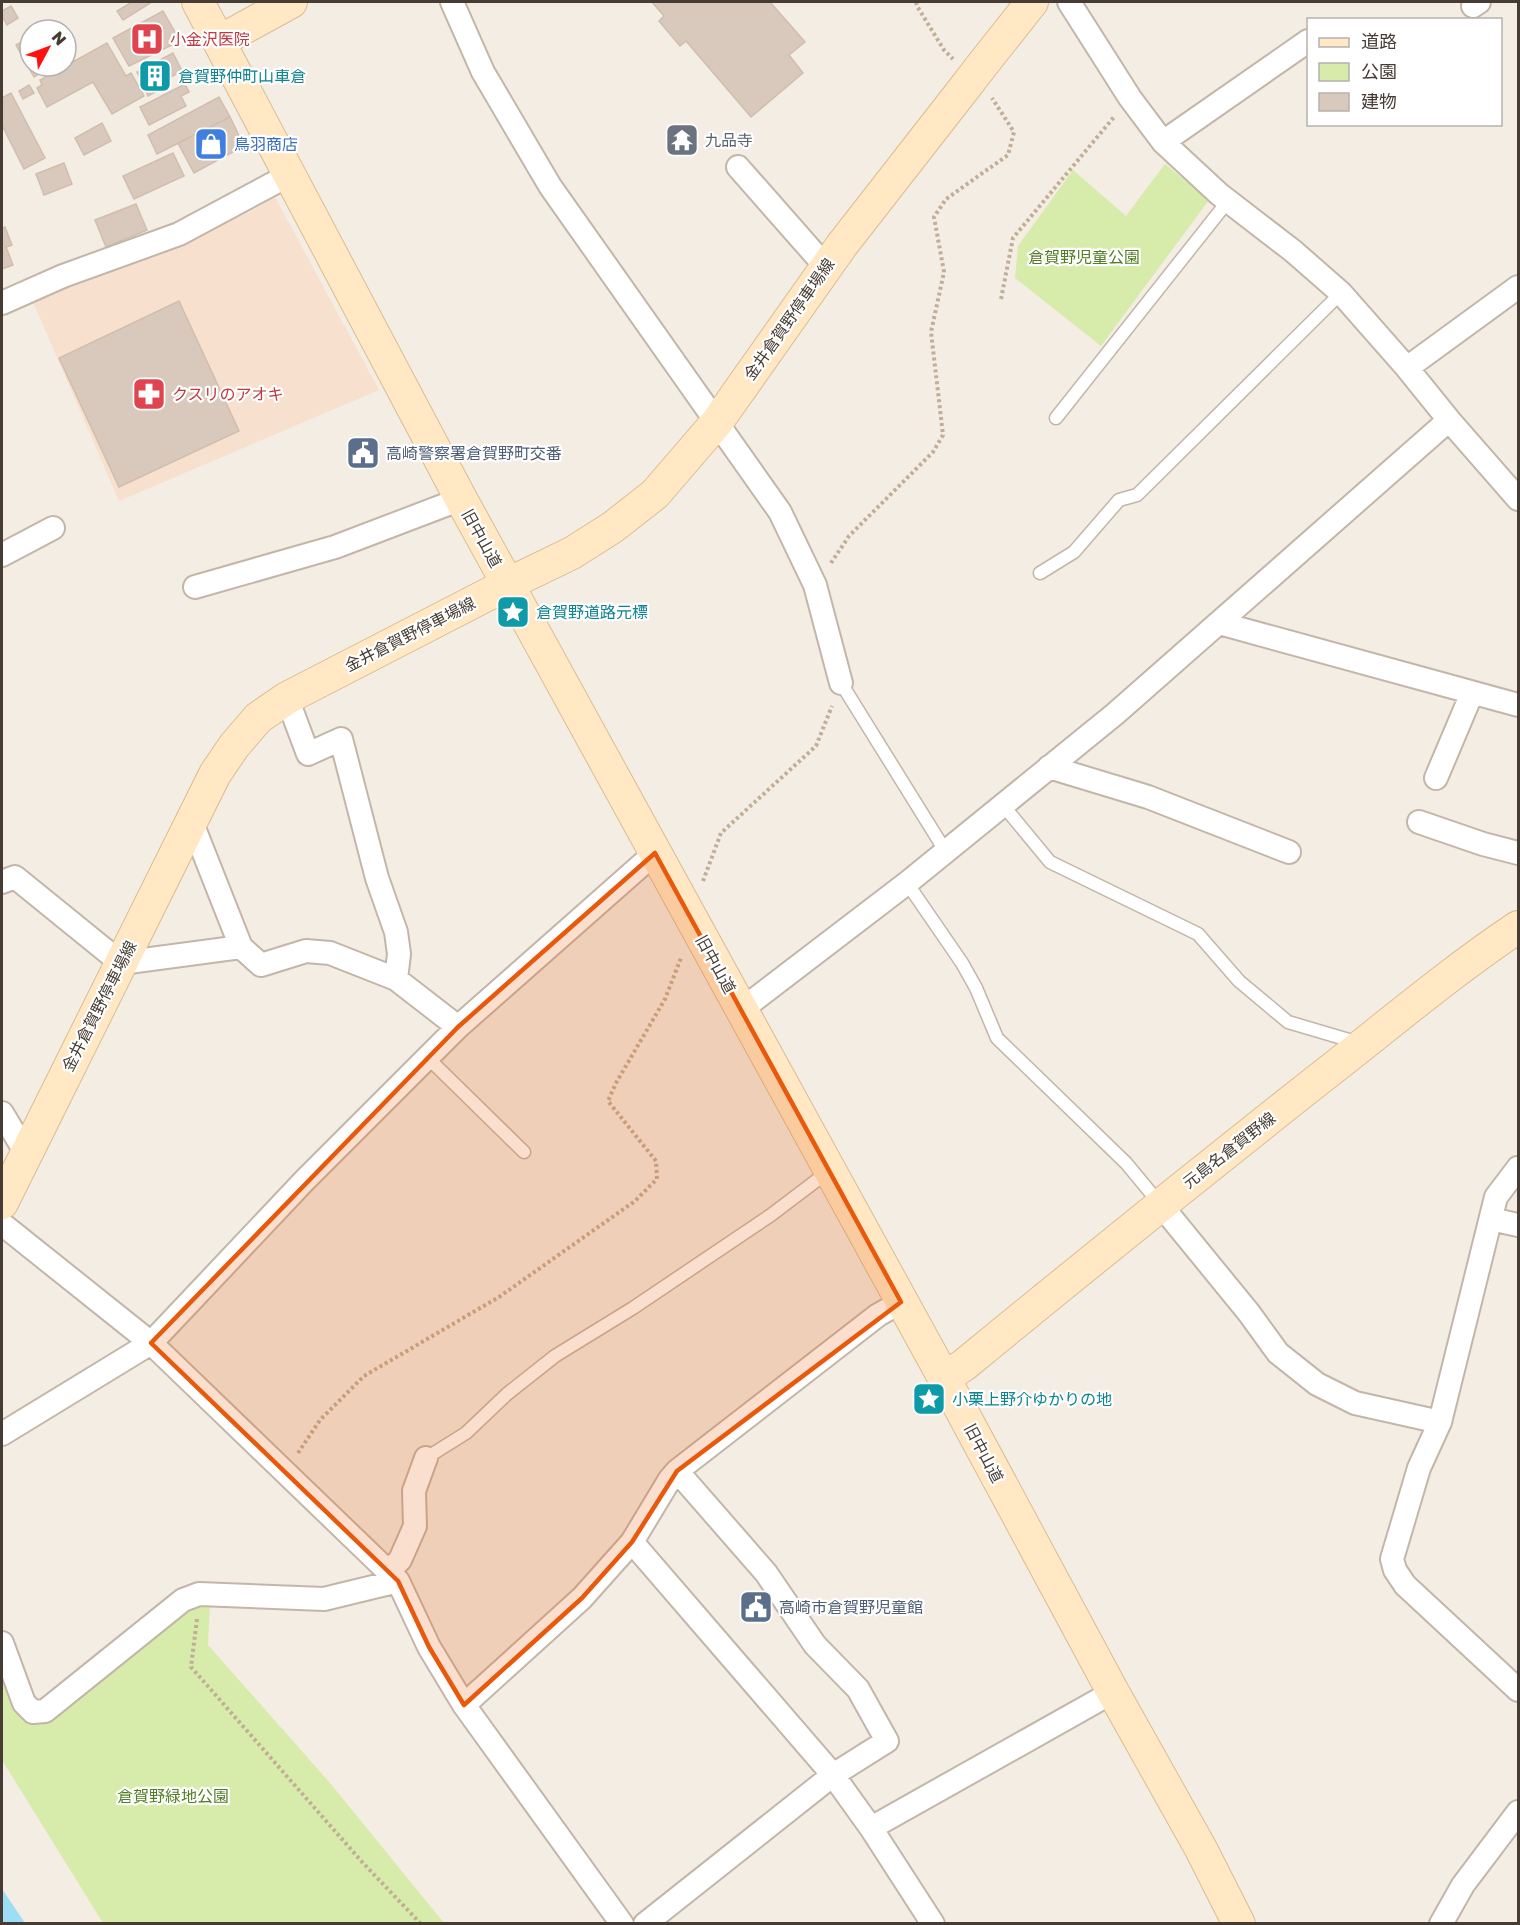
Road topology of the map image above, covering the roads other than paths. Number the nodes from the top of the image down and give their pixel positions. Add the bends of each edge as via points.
1 (198, 2) edge
2 (291, 2) edge
3 (452, 2) edge
4 (1032, 2) edge
5 (1069, 2) edge
6 (220, 42) junction
7 (1307, 42) edge
8 (1162, 142) junction
9 (738, 167) dead end
10 (291, 174) junction
11 (1228, 201) junction
12 (826, 267) junction
13 (1518, 286) edge
14 (1341, 293) junction
15 (2, 303) edge
16 (1407, 368) junction
17 (1056, 418) dead end
18 (1449, 420) junction
19 (717, 422) junction
20 (1518, 499) edge
21 (460, 500) junction
22 (53, 528) dead end
23 (2, 555) edge
24 (1040, 573) dead end
25 (508, 584) junction
26 (195, 587) dead end
27 (1219, 623) junction
28 (841, 683) joint
29 (1472, 693) junction
30 (287, 698) junction
31 (1518, 705) edge
32 (1049, 767) junction
33 (1436, 778) dead end
34 (1002, 804) junction
35 (1419, 822) dead end
36 (192, 823) junction
37 (946, 852) junction
38 (1289, 852) dead end
39 (654, 853) junction
40 (1518, 853) edge
41 (2, 882) edge
42 (907, 883) junction
43 (1518, 927) edge
44 (241, 947) junction
45 (121, 963) junction
46 (396, 979) junction
47 (741, 1010) junction
48 (458, 1027) junction
49 (1363, 1044) junction
50 (428, 1058) junction
51 (2, 1113) edge
52 (524, 1152) dead end
53 (26, 1153) junction
54 (1518, 1168) edge
55 (830, 1170) junction
56 (2, 1203) edge
57 (1160, 1204) junction
58 (1491, 1219) junction
59 (2, 1224) edge
60 (1518, 1225) edge
61 (901, 1302) junction
62 (151, 1343) junction
63 (944, 1378) junction
64 (1440, 1422) junction
65 (2, 1434) edge
66 (426, 1458) joint
67 (677, 1471) junction
68 (632, 1542) junction
69 (393, 1576) junction
70 (2, 1643) edge
71 (1518, 1690) edge
72 (1113, 1692) junction
73 (464, 1705) junction
74 (833, 1775) junction
75 (1518, 1812) edge
76 (871, 1828) junction
77 (622, 1923) edge
78 (645, 1923) edge
79 (933, 1923) edge
80 (1239, 1923) edge
81 (1441, 1923) edge

1 - 6 main road, 旧中山道
2 - 6 main road
3 - 19 street via 483,72 550,186
4 - 12 main road, 金井倉賀野停車場線
5 - 8 street
6 - 10 main road, 旧中山道
7 - 8 street
8 - 11 street
9 - 12 street
10 - 15 street via 179,234 63,276
10 - 21 main road, 旧中山道
11 - 14 street
11 - 17 lane
12 - 19 main road, 金井倉賀野停車場線
13 - 16 street
14 - 16 street
14 - 24 lane via 1137,495 1119,500 1074,552
16 - 18 street
18 - 20 street
18 - 27 street
19 - 25 main road, 金井倉賀野停車場線 via 655,494 634,511 572,553
19 - 28 street via 780,512 815,585
21 - 25 main road, 旧中山道
21 - 26 street via 335,547
22 - 23 street
25 - 30 main road, 金井倉賀野停車場線
25 - 39 main road, 旧中山道
27 - 29 street
27 - 32 street
28 - 37 lane
29 - 31 street
29 - 33 street
30 - 36 main road, 金井倉賀野停車場線 via 258,718 234,746 215,774
30 - 46 street via 308,754 341,739 377,879 396,932
32 - 34 street
32 - 38 street via 1148,797
34 - 37 street
34 - 49 lane via 1050,862 1198,934 1239,981 1288,1022
35 - 40 street
36 - 44 street
36 - 45 main road, 金井倉賀野停車場線
37 - 42 street
39 - 47 main road, 旧中山道
39 - 48 street
41 - 45 street via 15,877
42 - 47 street
42 - 57 lane via 962,963 997,1038 1126,1163
43 - 49 main road, 元島名倉賀野線
44 - 45 street
44 - 46 street via 261,964 306,951 330,953
45 - 53 main road, 金井倉賀野停車場線
46 - 48 street
47 - 55 main road, 旧中山道
48 - 50 street
49 - 57 main road, 元島名倉賀野線
50 - 52 lane
50 - 62 street via 304,1181
51 - 53 street
53 - 56 main road, 金井倉賀野停車場線
54 - 58 street via 1496,1197
55 - 61 main road, 旧中山道
55 - 66 lane via 771,1215 555,1356 466,1433
57 - 63 main road, 元島名倉賀野線
57 - 64 street via 1278,1353 1317,1384 1354,1402
58 - 60 street
58 - 64 street
59 - 62 street
61 - 63 main road, 旧中山道
61 - 67 street via 878,1315
62 - 65 street
62 - 69 street
63 - 72 main road, 旧中山道
64 - 71 street via 1419,1468 1392,1559 1405,1585
66 - 69 street via 414,1491 415,1526
67 - 68 street
67 - 74 street via 766,1573 815,1645 858,1689 887,1741
68 - 73 street via 582,1598
68 - 74 street
69 - 70 street via 324,1599 199,1594 183,1600 45,1711 33,1712 24,1704
69 - 73 street
72 - 76 street
72 - 80 main road, 旧中山道
73 - 77 street
74 - 76 street
74 - 78 street
75 - 81 street via 1463,1885
76 - 79 street

